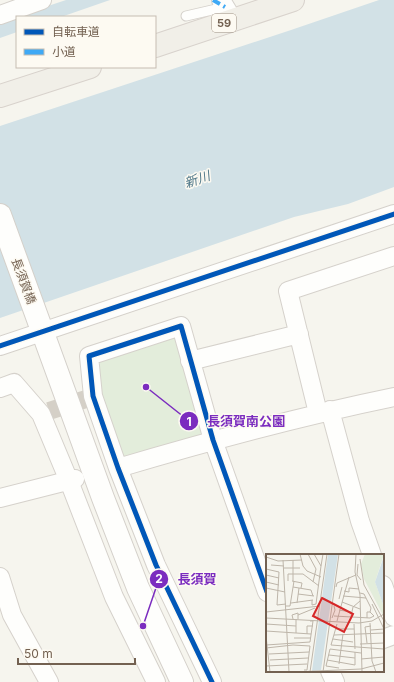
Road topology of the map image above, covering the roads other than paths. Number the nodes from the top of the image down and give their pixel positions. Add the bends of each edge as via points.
1 (42, 0) edge
2 (293, 0) edge
3 (226, 9) edge
4 (0, 15) edge
5 (186, 16) dead end
6 (156, 45) edge
7 (87, 68) edge
8 (0, 96) edge
9 (394, 214) edge
10 (0, 215) edge
11 (394, 256) edge
12 (41, 329) junction
13 (299, 334) junction
14 (0, 346) edge
15 (190, 360) junction
16 (0, 388) edge
17 (394, 397) edge
18 (324, 412) junction
19 (213, 440) junction
20 (118, 468) junction
21 (72, 480) junction
22 (0, 498) edge
23 (372, 554) edge
24 (0, 577) edge
25 (384, 588) edge
26 (266, 589) edge
27 (394, 617) edge
28 (394, 635) edge
29 (384, 639) edge
30 (330, 672) edge
31 (50, 682) edge
32 (156, 682) edge
33 (182, 682) edge
34 (212, 682) edge
35 (335, 682) edge

1 - 4 street
2 - 3 main road, 59
3 - 5 lane
3 - 6 main road, 59
7 - 8 main road
9 - 12 street
10 - 12 street, 長須賀橋
11 - 13 street via 288,292
12 - 14 street
12 - 33 street, 長須賀橋 via 138,588
13 - 15 street
13 - 18 street
15 - 19 street
15 - 20 street via 181,326 89,356 89,398
16 - 21 street via 14,383 45,413
17 - 18 street
18 - 19 street
18 - 23 street
19 - 20 street
19 - 26 street
20 - 34 street via 156,565
21 - 22 street
21 - 32 street via 114,597
24 - 31 street via 12,615
25 - 27 street
28 - 29 street
30 - 35 street

